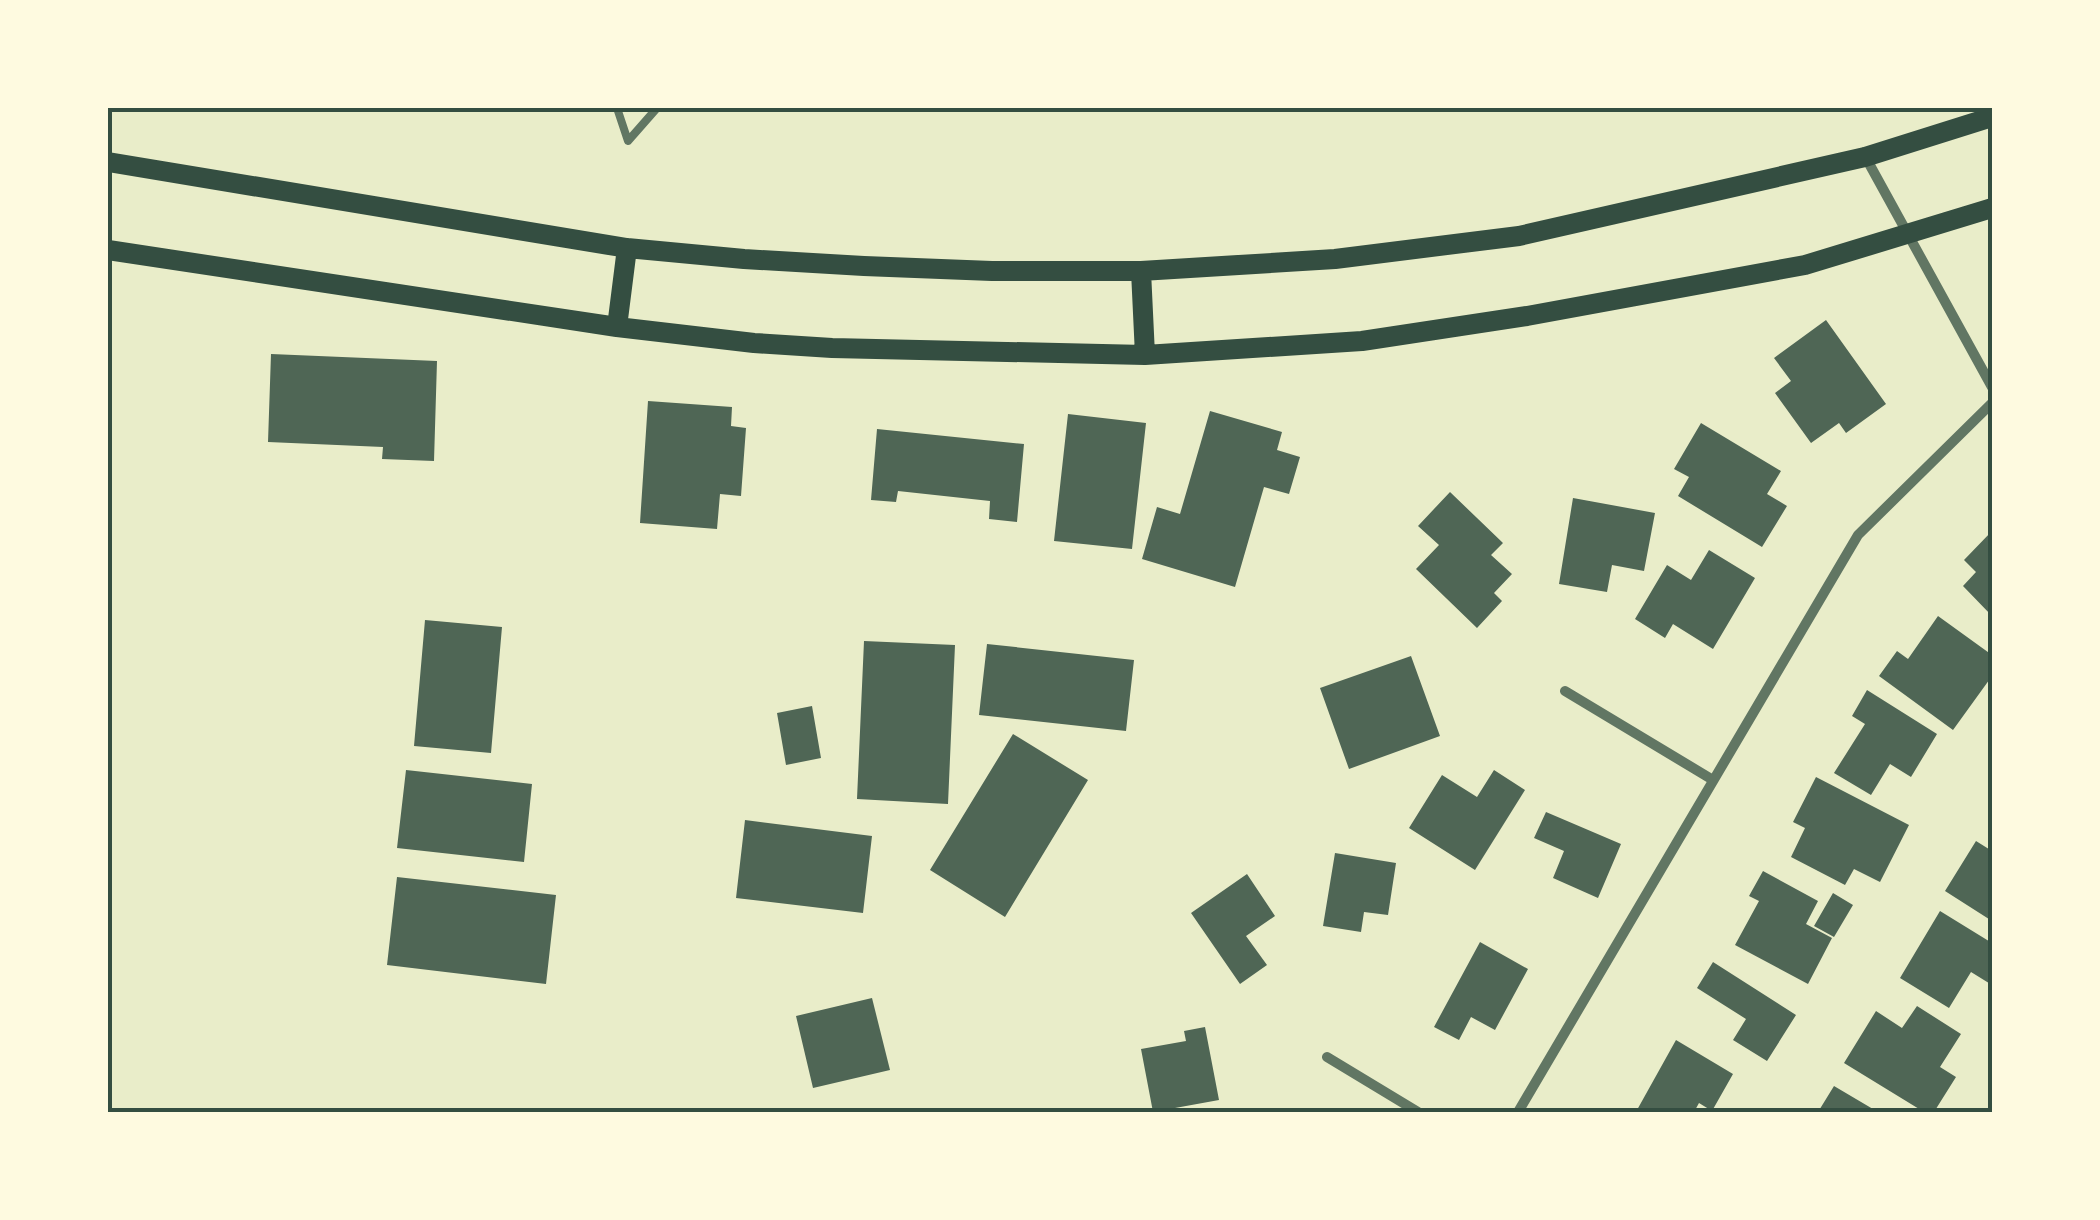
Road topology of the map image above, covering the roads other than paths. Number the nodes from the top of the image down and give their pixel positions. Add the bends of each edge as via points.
1 (618, 108) edge
2 (657, 108) edge
3 (1992, 118) edge
4 (1865, 157) junction
5 (108, 162) edge
6 (1992, 208) edge
7 (1908, 234) junction
8 (627, 248) junction
9 (108, 250) edge
10 (1142, 272) junction
11 (616, 327) junction
12 (1145, 355) junction
13 (1992, 387) edge
14 (1992, 403) edge
15 (1566, 691) dead end
16 (1713, 780) junction
17 (1327, 1057) dead end
18 (1418, 1112) edge
19 (1518, 1112) edge

1 - 2 lane via 628,140
3 - 4 main road
4 - 7 street
4 - 10 main road via 1518,236 1336,259
5 - 8 main road
6 - 7 main road
7 - 12 main road via 1805,265 1508,319 1362,342
7 - 13 street
8 - 10 main road via 864,266
8 - 11 main road
9 - 11 main road
10 - 12 main road
11 - 12 main road via 832,348
14 - 16 street via 1858,535
15 - 16 street
16 - 19 street
17 - 18 street

